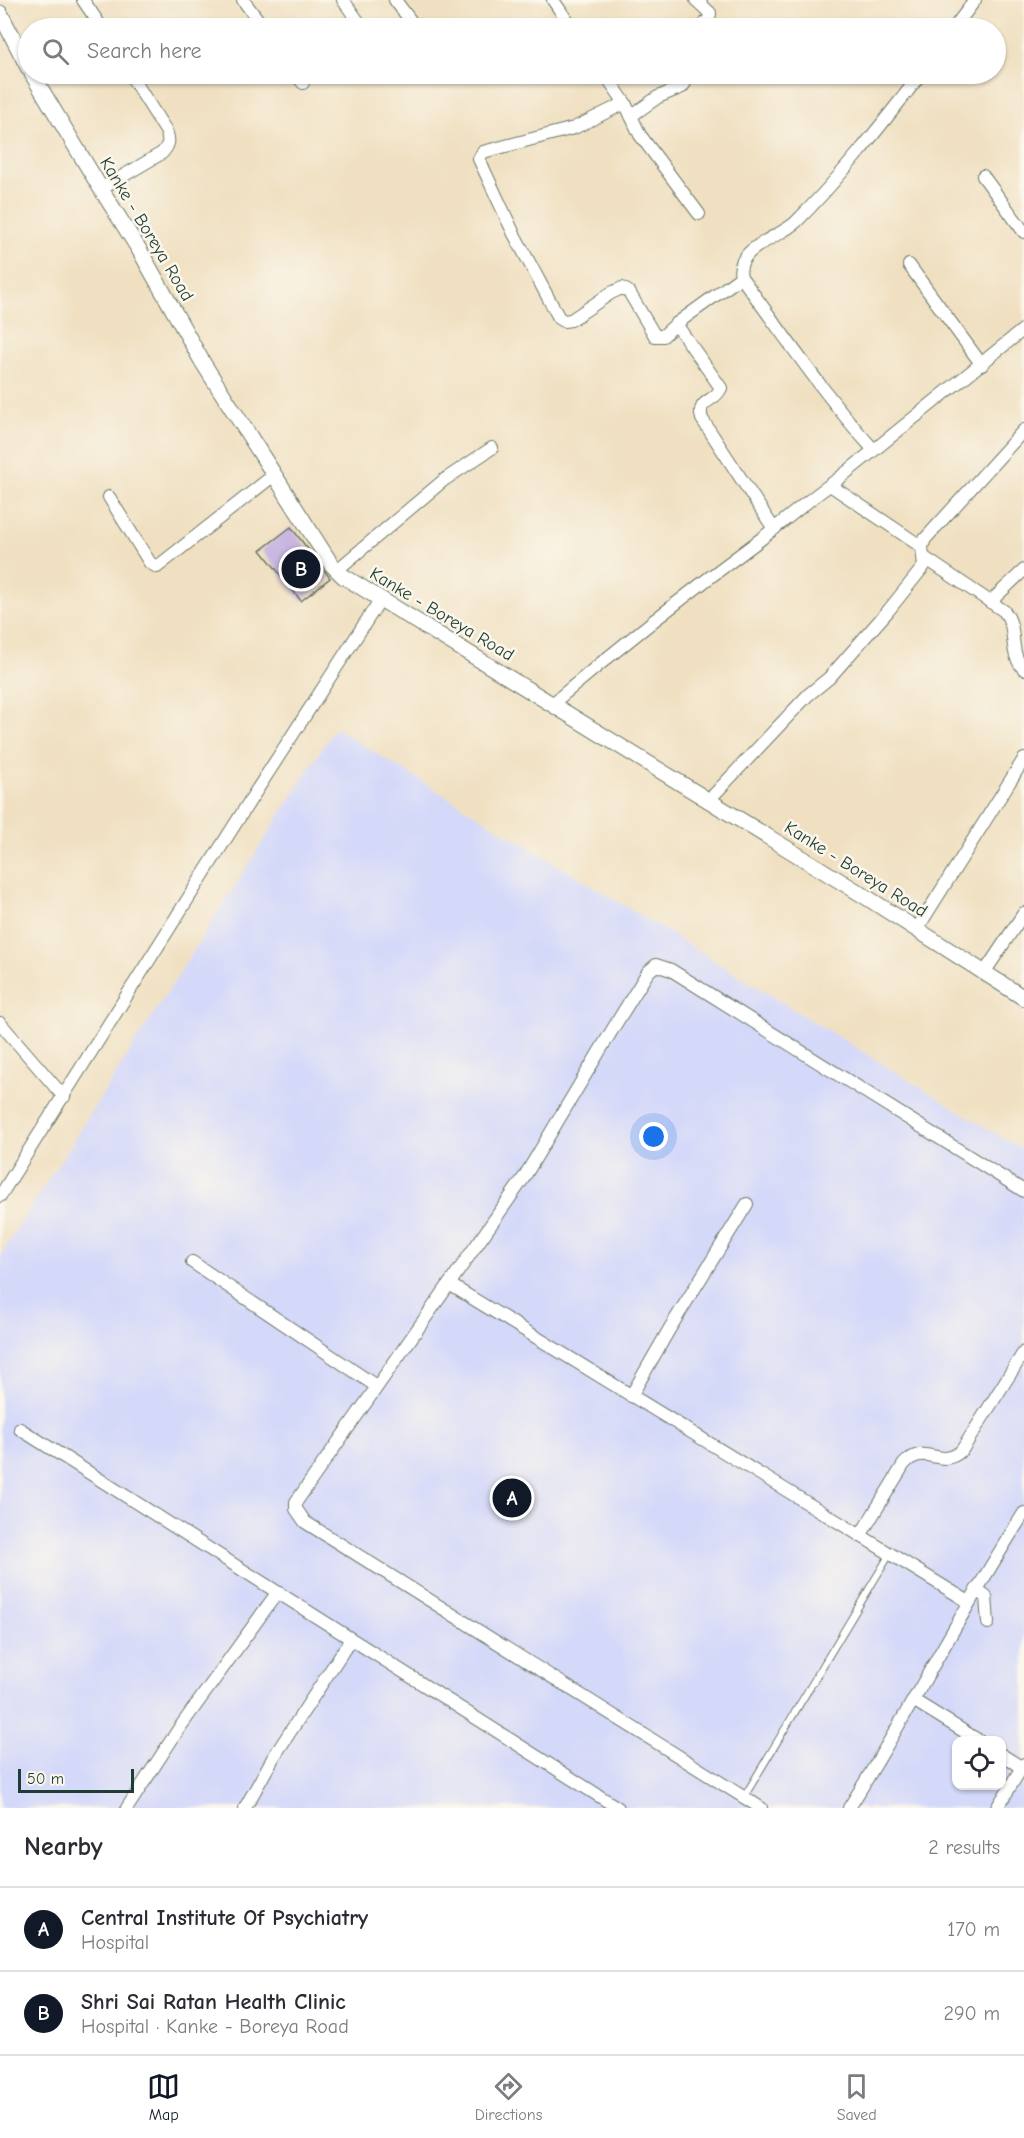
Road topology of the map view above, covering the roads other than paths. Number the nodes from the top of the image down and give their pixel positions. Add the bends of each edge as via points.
1 (83, 0) edge
2 (243, 0) edge
3 (343, 0) edge
4 (395, 0) edge
5 (553, 0) edge
6 (696, 0) edge
7 (975, 0) edge
8 (0, 14) edge
9 (95, 18) edge
10 (256, 18) edge
11 (356, 18) edge
12 (408, 18) edge
13 (565, 18) edge
14 (709, 18) edge
15 (962, 18) edge
16 (18, 48) edge
17 (38, 84) edge
18 (136, 84) edge
19 (612, 84) edge
20 (684, 84) edge
21 (913, 84) edge
22 (625, 103) junction
23 (631, 116) junction
24 (983, 176) dead end
25 (101, 189) junction
26 (699, 214) dead end
27 (1024, 232) edge
28 (909, 265) dead end
29 (741, 277) junction
30 (676, 324) junction
31 (1024, 330) edge
32 (982, 365) junction
33 (1024, 430) edge
34 (492, 448) dead end
35 (873, 449) junction
36 (274, 475) junction
37 (830, 485) junction
38 (109, 497) dead end
39 (774, 529) junction
40 (923, 553) junction
41 (337, 570) junction
42 (1024, 570) edge
43 (380, 600) junction
44 (990, 602) junction
45 (1024, 669) edge
46 (552, 704) junction
47 (1024, 759) edge
48 (708, 801) junction
49 (1024, 913) edge
50 (917, 929) junction
51 (984, 973) junction
52 (1024, 998) edge
53 (0, 1023) edge
54 (64, 1097) junction
55 (1024, 1191) edge
56 (0, 1196) edge
57 (747, 1204) dead end
58 (192, 1262) dead end
59 (449, 1284) junction
60 (1024, 1352) edge
61 (376, 1386) junction
62 (631, 1396) junction
63 (20, 1429) dead end
64 (1024, 1513) edge
65 (860, 1536) junction
66 (890, 1554) junction
67 (976, 1590) junction
68 (277, 1593) junction
69 (969, 1602) junction
70 (988, 1623) dead end
71 (351, 1639) junction
72 (913, 1700) junction
73 (972, 1736) edge
74 (1006, 1757) edge
75 (1023, 1767) edge
76 (744, 1797) junction
77 (127, 1808) edge
78 (245, 1808) edge
79 (618, 1808) edge
80 (761, 1808) edge
81 (849, 1808) edge
82 (997, 1808) edge

1 - 9 street
2 - 10 street
3 - 11 street
4 - 12 street
5 - 13 street
6 - 14 street via 710,13
7 - 15 street
8 - 16 street
17 - 25 street, Kanke - Boreya Road
18 - 25 street via 166,130 169,146
19 - 22 street
20 - 23 street
21 - 29 street via 830,189 790,228 746,255 739,269
22 - 23 street
22 - 30 street via 574,128 483,152 479,159 559,318 571,320 622,288 629,292 655,336 663,336
23 - 26 street via 640,135
24 - 27 street
25 - 36 street, Kanke - Boreya Road
28 - 32 street
29 - 30 street
29 - 35 street
30 - 39 street via 721,388 701,408 702,420
31 - 32 street
32 - 35 street
33 - 40 street via 932,532
34 - 41 street via 444,480
35 - 37 street
36 - 38 street via 157,567 150,563
36 - 41 street, Kanke - Boreya Road
37 - 39 street
37 - 40 street
39 - 46 street
40 - 44 street
40 - 48 street via 922,570 849,655
41 - 43 street, Kanke - Boreya Road
42 - 44 street
43 - 46 street, Kanke - Boreya Road
43 - 54 street
44 - 45 street via 1004,611 1012,623 1015,656
46 - 48 street, Kanke - Boreya Road
47 - 50 street
48 - 50 street, Kanke - Boreya Road
49 - 51 street
50 - 51 street, Kanke - Boreya Road
51 - 52 street, Kanke - Boreya Road
53 - 54 street
54 - 56 street
55 - 59 street via 670,970 656,965 648,972 523,1179
57 - 62 street
58 - 61 street
59 - 61 street
59 - 62 street
60 - 65 street via 962,1450 952,1457 910,1457
61 - 76 street via 300,1493 296,1502 298,1516
62 - 65 street
63 - 68 street
64 - 67 street
65 - 66 street
66 - 69 street
66 - 76 lane
67 - 69 street
67 - 70 street via 986,1597
68 - 71 street
68 - 77 street
69 - 72 street
71 - 78 street
71 - 79 street
72 - 73 street
72 - 81 street
74 - 75 street
75 - 82 street
76 - 80 street

